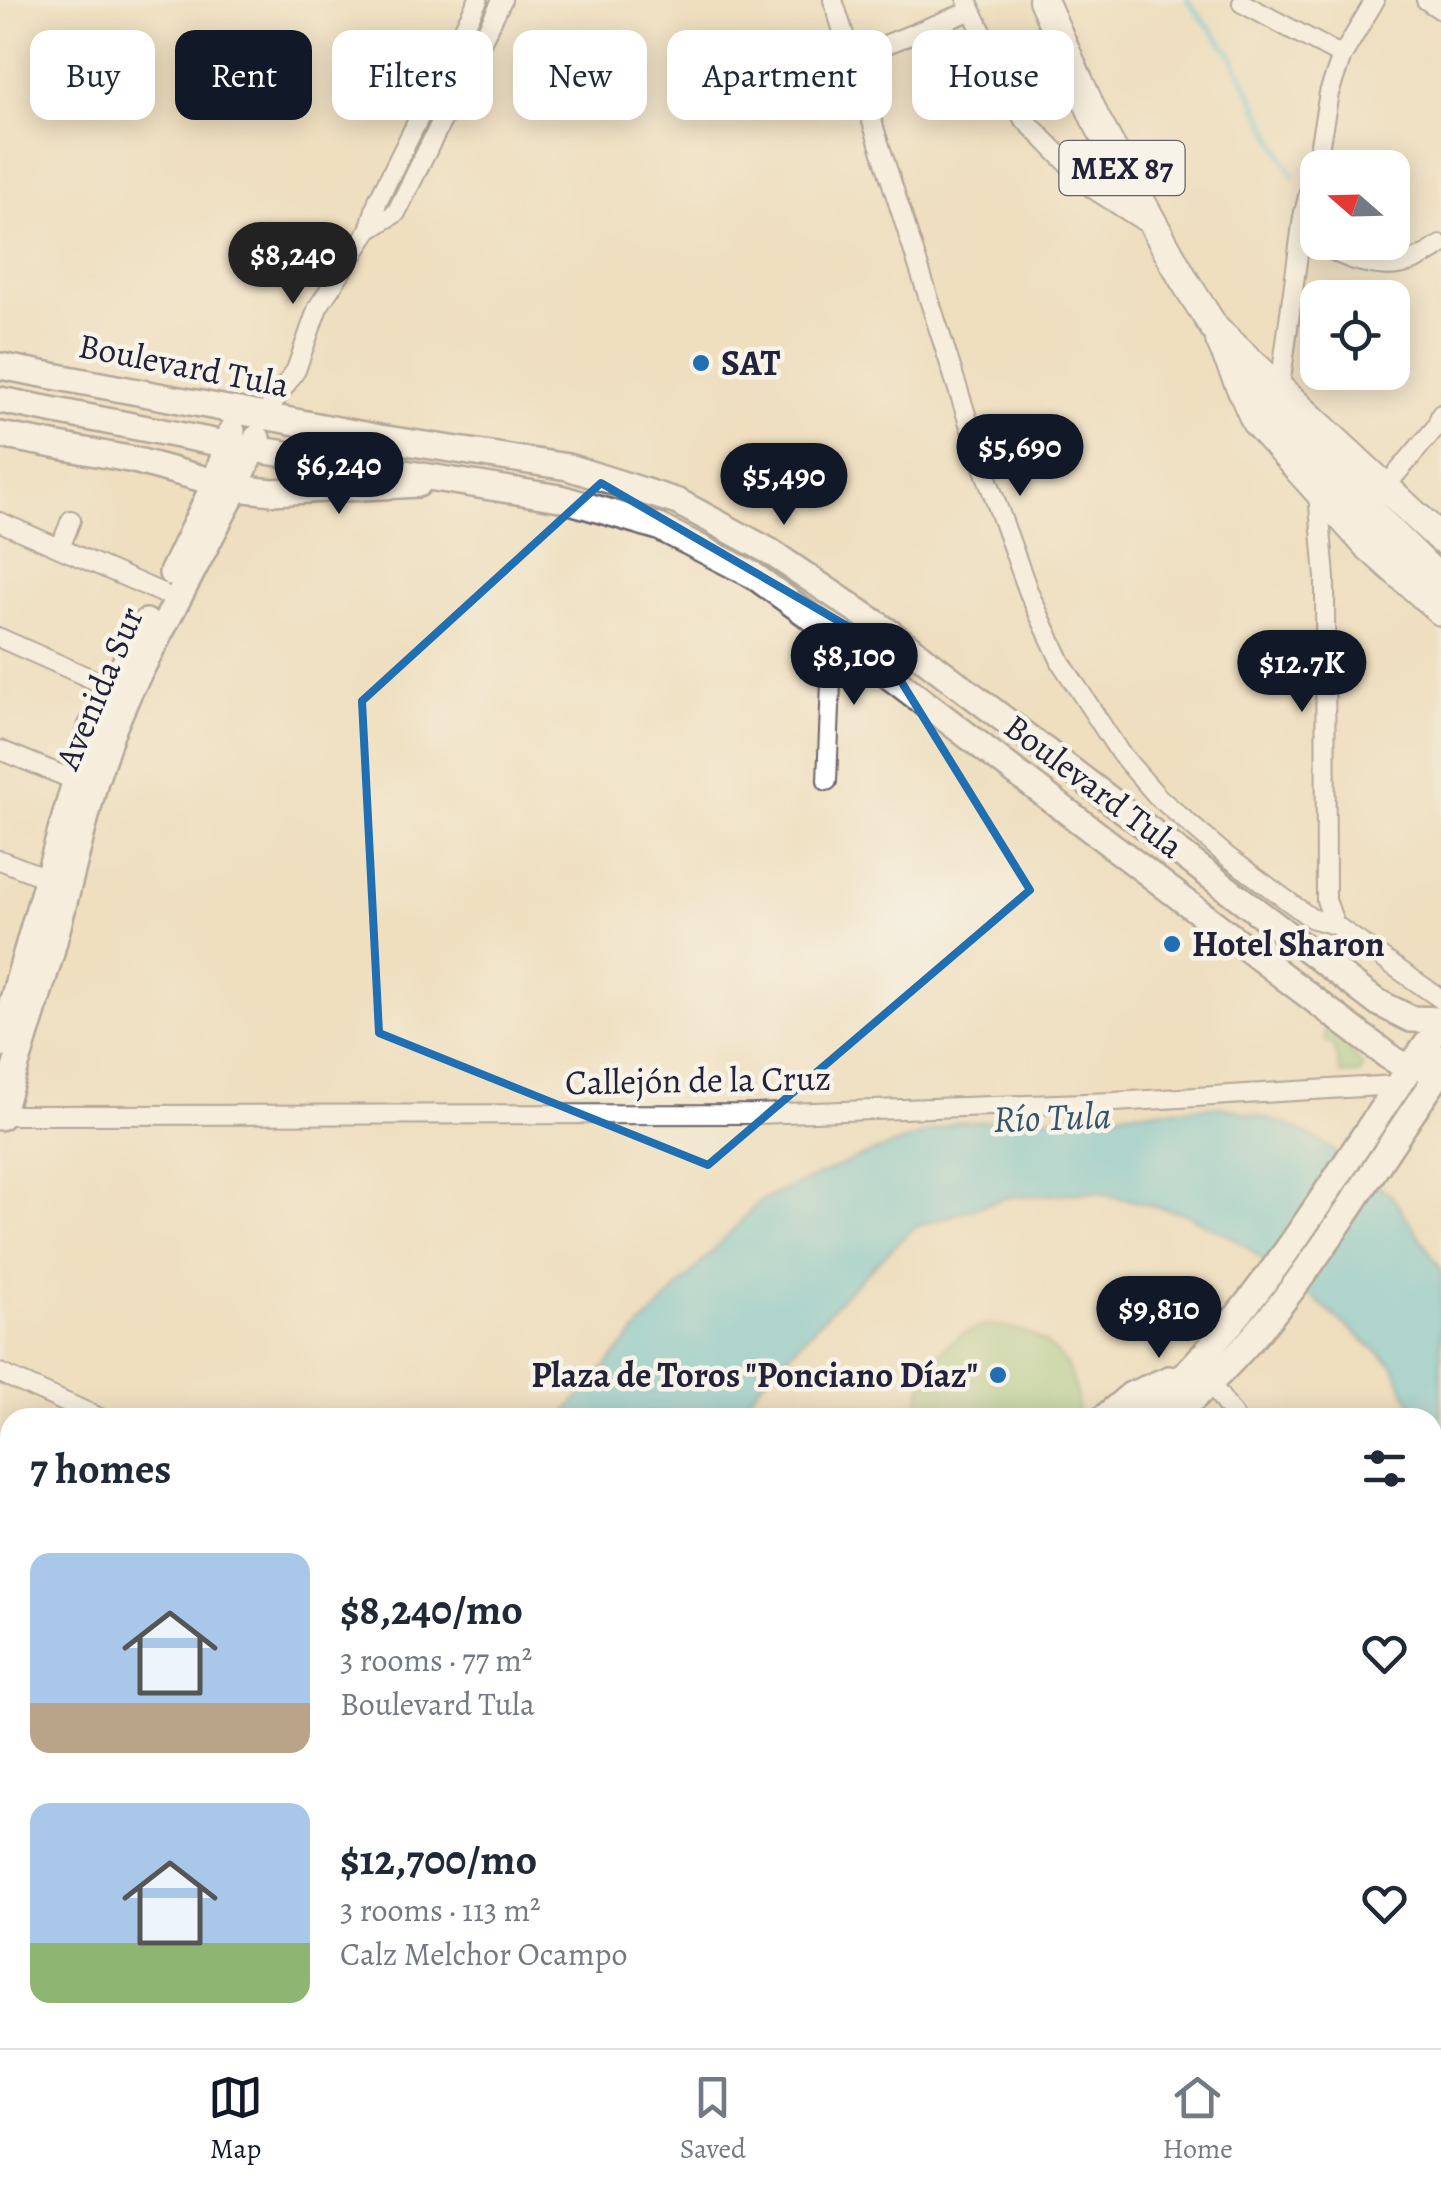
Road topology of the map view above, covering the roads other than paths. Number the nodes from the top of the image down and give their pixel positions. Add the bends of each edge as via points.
1 (478, 0) edge
2 (502, 0) edge
3 (833, 0) edge
4 (1043, 0) edge
5 (1375, 0) edge
6 (1426, 0) edge
7 (1242, 3) dead end
8 (968, 6) edge
9 (1441, 10) edge
10 (843, 30) edge
11 (892, 40) edge
12 (1342, 56) junction
13 (872, 120) edge
14 (1319, 150) edge
15 (1154, 228) junction
16 (369, 230) junction
17 (1300, 235) edge
18 (1441, 245) edge
19 (1360, 260) edge
20 (1215, 329) junction
21 (0, 366) edge
22 (0, 400) edge
23 (1271, 406) junction
24 (236, 411) junction
25 (1441, 414) edge
26 (264, 416) junction
27 (0, 436) edge
28 (241, 447) junction
29 (436, 478) junction
30 (225, 486) junction
31 (1386, 486) junction
32 (1318, 493) junction
33 (71, 520) dead end
34 (0, 522) edge
35 (1441, 539) edge
36 (60, 548) junction
37 (1441, 581) edge
38 (162, 593) junction
39 (1441, 611) edge
40 (833, 632) junction
41 (0, 638) edge
42 (110, 686) junction
43 (0, 750) edge
44 (74, 780) junction
45 (827, 780) dead end
46 (1158, 797) junction
47 (1140, 822) junction
48 (0, 860) edge
49 (49, 878) junction
50 (1335, 925) junction
51 (20, 977) edge
52 (1441, 1000) edge
53 (1396, 1014) junction
54 (1441, 1022) edge
55 (0, 1045) edge
56 (1423, 1066) edge
57 (6, 1078) edge
58 (0, 1116) edge
59 (0, 1373) edge
60 (1202, 1377) junction
61 (78, 1408) edge
62 (1116, 1408) edge
63 (1153, 1408) edge
64 (1178, 1408) edge
65 (1191, 1408) edge
66 (1227, 1408) edge

1 - 16 street
2 - 16 street via 396,212
3 - 10 street
4 - 15 main road, MEX 87
5 - 12 street
6 - 9 street
7 - 12 street
8 - 11 street
8 - 15 street via 1023,118 1093,189
12 - 14 street
13 - 46 street via 1029,594 1082,696
15 - 20 main road, MEX 87
16 - 26 street via 318,307 296,370
17 - 23 street
18 - 19 street via 1394,266
20 - 23 main road, MEX 87
20 - 23 main road, MEX 87
21 - 24 main road, Boulevard Tula
22 - 28 main road, Boulevard Tula
23 - 31 main road, MEX 87
23 - 32 main road, MEX 87
23 - 37 main road
24 - 26 main road, Boulevard Tula
24 - 28 main road, Avenida Sur
25 - 31 street
26 - 28 main road, Avenida Sur
26 - 47 main road, Boulevard Tula via 568,467 678,502 769,551 889,632
27 - 30 main road via 134,460
28 - 29 main road, Boulevard Tula
28 - 30 main road, Avenida Sur
29 - 30 main road via 391,488 272,492
29 - 40 main road, Boulevard Tula via 560,498 658,527 753,575
30 - 38 main road, Avenida Sur
30 - 51 main road, Avenida Sur via 111,733 74,872
31 - 35 main road, MEX 87
32 - 39 main road, MEX 87
32 - 50 street via 1325,578 1326,900
33 - 36 street
34 - 36 street
36 - 38 street
38 - 42 main road, Avenida Sur
40 - 45 street
40 - 56 main road, Boulevard Tula via 1353,1030
41 - 42 street
42 - 44 main road, Avenida Sur
43 - 44 street
44 - 49 main road, Avenida Sur
46 - 47 street
46 - 50 street via 1310,918
47 - 53 main road, Boulevard Tula
48 - 49 street
49 - 51 main road, Avenida Sur
50 - 52 street
51 - 55 main road, Avenida Sur
51 - 57 main road, Avenida Sur
53 - 54 main road, Boulevard Tula
53 - 56 main road via 1419,1036
54 - 56 main road
56 - 58 street, Callejón de la Cruz via 1114,1102 754,1114
56 - 60 main road via 1357,1143 1216,1342
56 - 60 main road via 1380,1156 1282,1305 1236,1360
57 - 58 main road, Avenida Sur
59 - 61 street
60 - 62 main road via 1131,1396
60 - 63 main road
60 - 64 main road
60 - 65 main road
60 - 66 street

